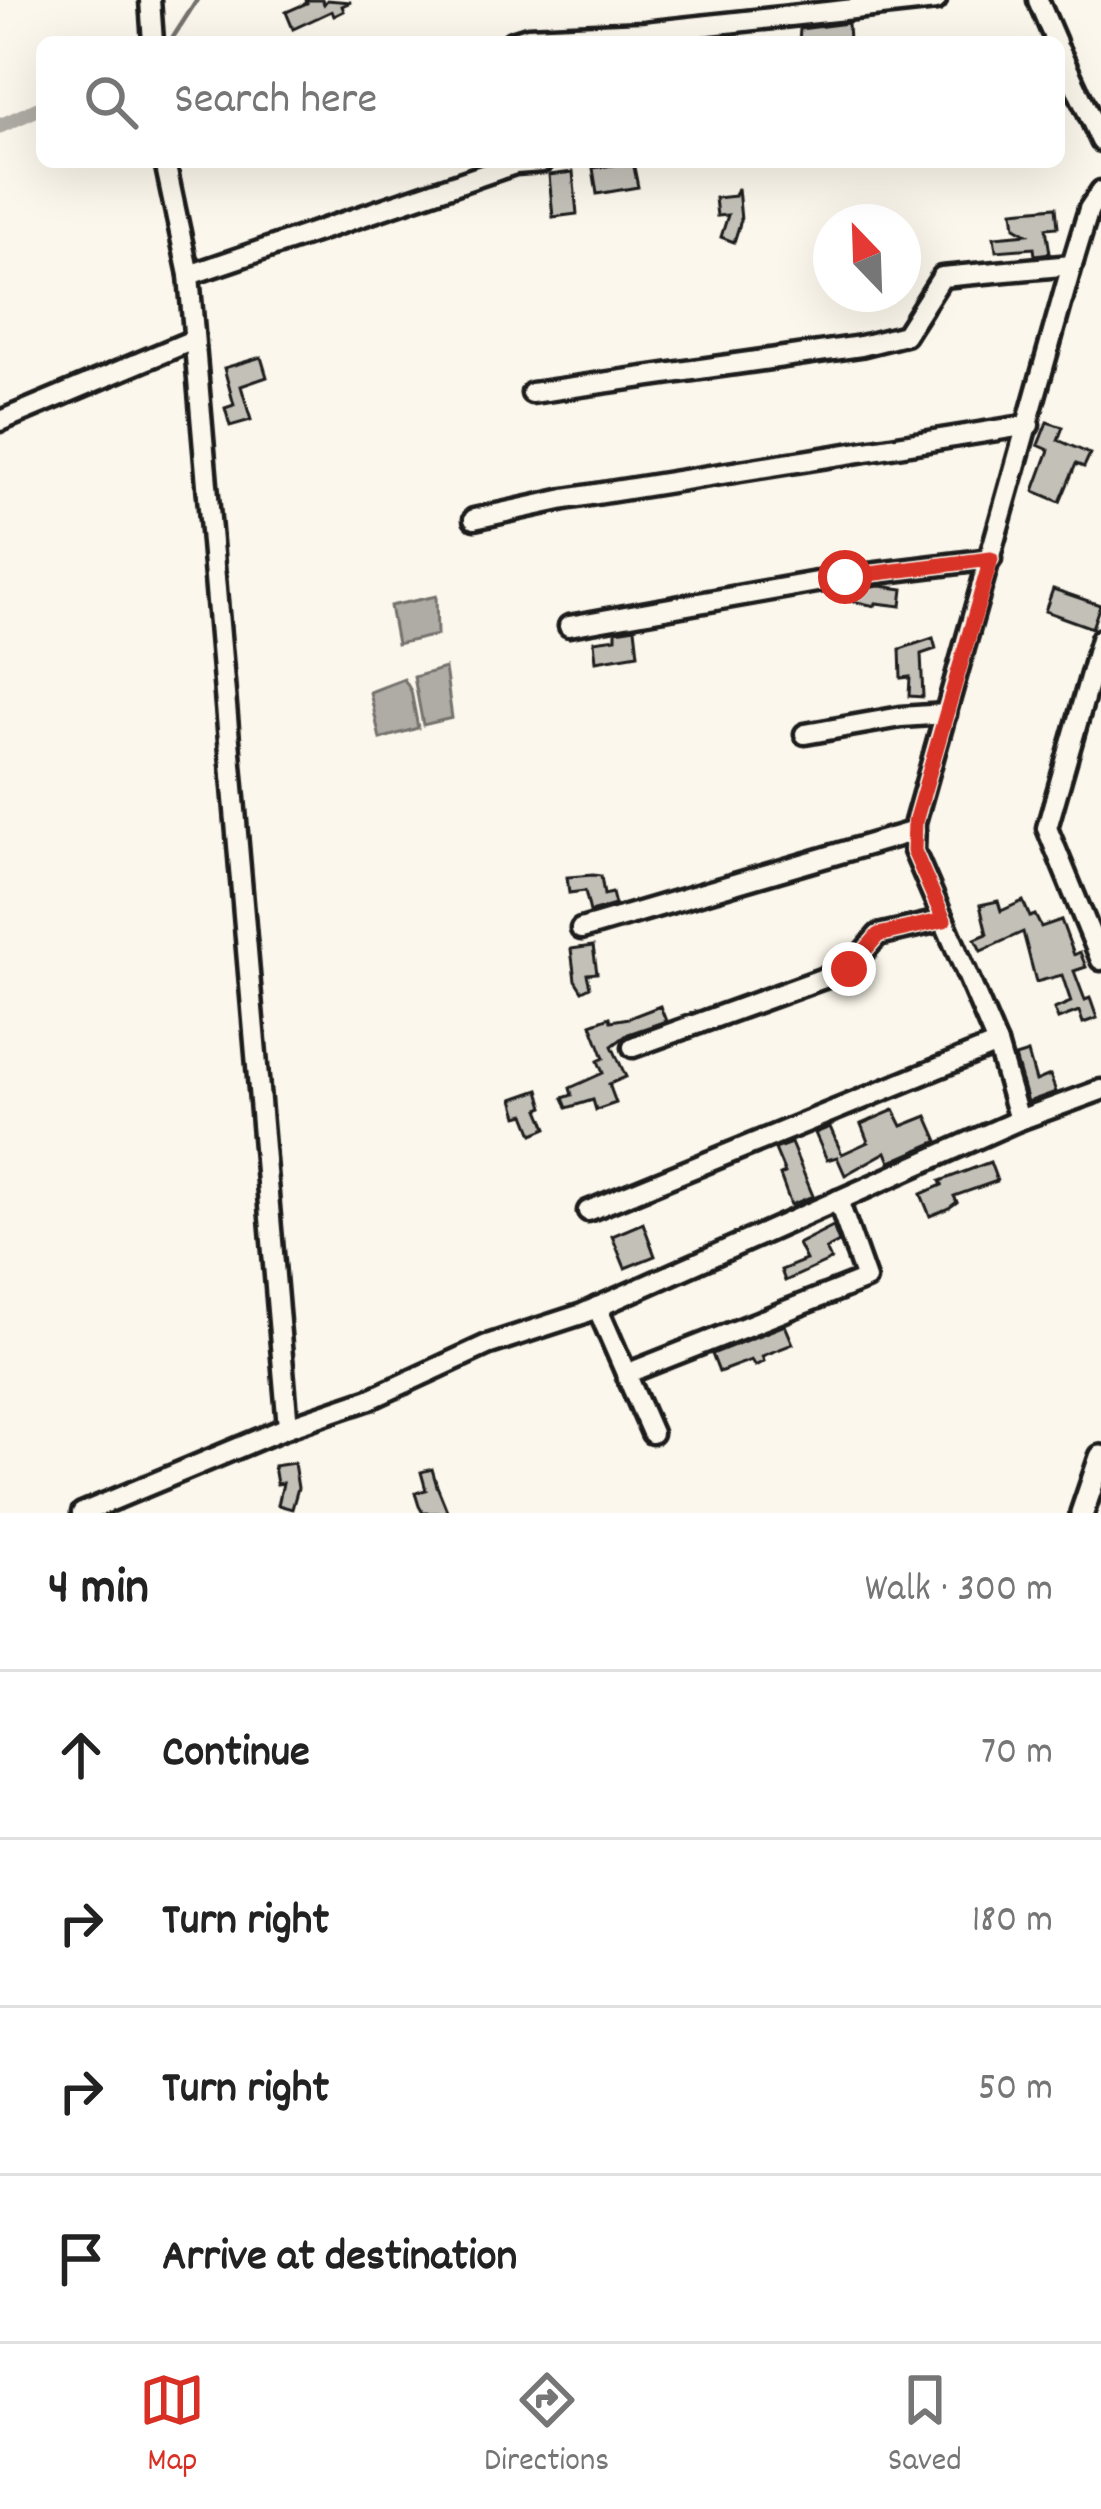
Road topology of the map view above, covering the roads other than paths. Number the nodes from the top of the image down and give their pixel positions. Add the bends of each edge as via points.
1 (150, 0) edge
2 (936, 0) edge
3 (1038, 0) edge
4 (153, 36) edge
5 (603, 36) edge
6 (1053, 36) edge
7 (1069, 98) edge
8 (1101, 141) edge
9 (166, 168) edge
10 (503, 168) edge
11 (1101, 191) edge
12 (1072, 265) junction
13 (189, 274) junction
14 (193, 340) junction
15 (532, 393) dead end
16 (0, 421) edge
17 (1029, 425) junction
18 (474, 520) dead end
19 (991, 559) junction
20 (569, 626) dead end
21 (1101, 639) edge
22 (946, 714) junction
23 (805, 734) dead end
24 (915, 831) junction
25 (944, 920) junction
26 (581, 929) dead end
27 (1096, 934) edge
28 (1101, 960) edge
29 (997, 1045) junction
30 (633, 1047) dead end
31 (1101, 1090) edge
32 (1019, 1120) junction
33 (838, 1200) junction
34 (588, 1210) dead end
35 (597, 1307) junction
36 (626, 1374) junction
37 (289, 1427) junction
38 (652, 1433) dead end
39 (1101, 1457) edge
40 (82, 1513) edge
41 (1082, 1513) edge

1 - 4 street
2 - 5 street
3 - 6 street
7 - 8 street
9 - 13 street
10 - 13 street
11 - 12 street
12 - 15 street via 942,277 905,334 861,346
12 - 17 street
13 - 14 street
14 - 16 street
14 - 37 street
17 - 18 street
17 - 19 street
19 - 20 street
19 - 22 street
21 - 27 street via 1047,827
22 - 23 street
22 - 24 street
24 - 25 street via 914,851
24 - 26 street
25 - 29 street
25 - 30 street via 878,935 849,969
27 - 28 street
29 - 32 street
29 - 34 street
31 - 32 street
32 - 33 street
33 - 35 street
33 - 36 street via 866,1279
35 - 36 street
35 - 37 street
36 - 38 street
37 - 40 street
39 - 41 main road

